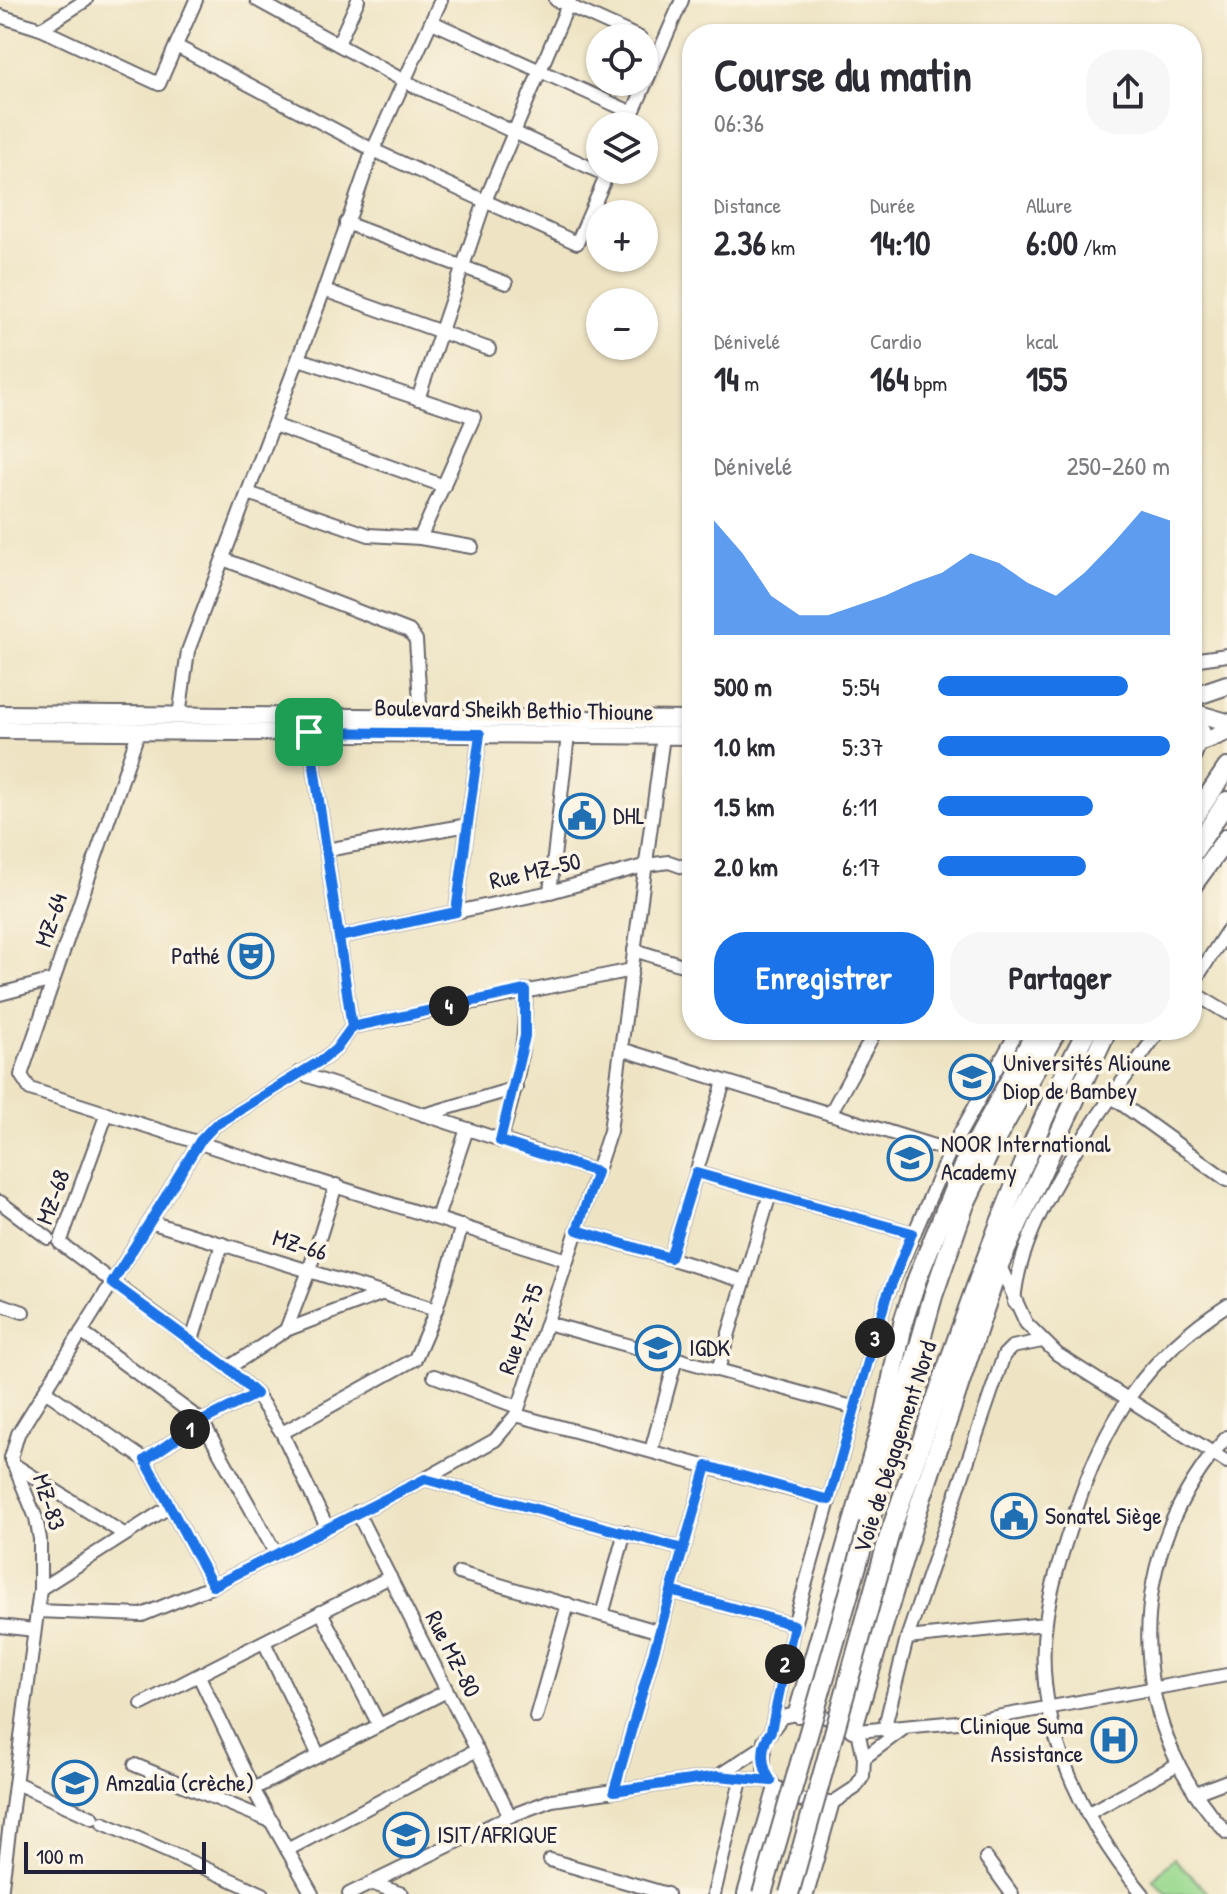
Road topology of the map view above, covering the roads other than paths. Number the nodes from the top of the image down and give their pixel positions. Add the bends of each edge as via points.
1 (86, 0) edge
2 (196, 0) edge
3 (257, 0) edge
4 (358, 0) edge
5 (441, 0) edge
6 (682, 0) edge
7 (564, 2) edge
8 (275, 5) edge
9 (0, 16) edge
10 (432, 22) junction
11 (610, 24) edge
12 (41, 29) junction
13 (338, 44) junction
14 (176, 46) junction
15 (658, 47) edge
16 (661, 48) junction
17 (540, 71) junction
18 (406, 82) junction
19 (631, 112) edge
20 (633, 112) edge
21 (514, 132) junction
22 (373, 150) junction
23 (586, 163) edge
24 (603, 184) edge
25 (485, 201) junction
26 (346, 223) junction
27 (463, 266) junction
28 (506, 283) dead end
29 (324, 290) junction
30 (440, 333) junction
31 (489, 349) dead end
32 (299, 359) junction
33 (418, 399) junction
34 (274, 425) junction
35 (444, 486) junction
36 (248, 493) junction
37 (420, 538) junction
38 (472, 547) dead end
39 (223, 559) junction
40 (1227, 655) edge
41 (1202, 659) edge
42 (1227, 685) edge
43 (1202, 700) edge
44 (1202, 710) edge
45 (0, 714) edge
46 (179, 716) junction
47 (421, 718) junction
48 (682, 720) edge
49 (1227, 722) edge
50 (0, 730) edge
51 (139, 730) junction
52 (309, 732) junction
53 (1227, 732) edge
54 (480, 734) junction
55 (568, 735) junction
56 (663, 736) junction
57 (682, 736) edge
58 (1202, 747) edge
59 (1227, 768) edge
60 (1227, 801) edge
61 (1202, 805) edge
62 (468, 825) junction
63 (1227, 838) edge
64 (1202, 839) edge
65 (326, 850) junction
66 (647, 865) junction
67 (682, 867) edge
68 (1202, 872) edge
69 (550, 892) junction
70 (456, 912) junction
71 (1227, 931) edge
72 (339, 937) junction
73 (634, 950) junction
74 (682, 965) edge
75 (632, 970) junction
76 (1202, 970) edge
77 (53, 980) junction
78 (525, 990) junction
79 (0, 994) edge
80 (1202, 998) edge
81 (1227, 1013) edge
82 (352, 1027) junction
83 (871, 1040) edge
84 (1012, 1040) edge
85 (1032, 1040) edge
86 (1051, 1040) edge
87 (1082, 1040) edge
88 (1102, 1040) edge
89 (1153, 1040) edge
90 (621, 1049) junction
91 (299, 1073) junction
92 (724, 1082) junction
93 (516, 1088) junction
94 (1112, 1097) junction
95 (107, 1113) junction
96 (830, 1114) junction
97 (424, 1115) junction
98 (467, 1129) junction
99 (200, 1141) junction
100 (500, 1141) junction
101 (950, 1151) junction
102 (597, 1172) junction
103 (696, 1173) junction
104 (1227, 1180) edge
105 (336, 1185) junction
106 (770, 1194) junction
107 (0, 1202) edge
108 (437, 1218) junction
109 (150, 1222) junction
110 (462, 1226) junction
111 (577, 1230) junction
112 (912, 1233) junction
113 (48, 1238) dead end
114 (222, 1244) junction
115 (670, 1258) junction
116 (567, 1260) junction
117 (999, 1265) junction
118 (309, 1271) junction
119 (744, 1281) junction
120 (112, 1283) junction
121 (381, 1294) junction
122 (933, 1296) junction
123 (1014, 1303) junction
124 (0, 1304) edge
125 (1227, 1305) edge
126 (436, 1310) junction
127 (23, 1312) dead end
128 (547, 1323) junction
129 (286, 1330) junction
130 (81, 1332) junction
131 (192, 1340) junction
132 (1042, 1341) junction
133 (950, 1358) junction
134 (676, 1359) junction
135 (228, 1368) junction
136 (718, 1370) junction
137 (434, 1376) dead end
138 (892, 1380) junction
139 (45, 1391) junction
140 (256, 1394) junction
141 (1125, 1399) junction
142 (856, 1408) junction
143 (517, 1411) junction
144 (202, 1421) junction
145 (282, 1433) junction
146 (1227, 1437) edge
147 (651, 1451) junction
148 (1212, 1453) junction
149 (937, 1456) junction
150 (8, 1458) edge
151 (145, 1460) junction
152 (1227, 1462) edge
153 (707, 1466) junction
154 (425, 1479) junction
155 (829, 1500) junction
156 (169, 1507) junction
157 (357, 1512) junction
158 (327, 1527) junction
159 (625, 1532) junction
160 (124, 1534) junction
161 (683, 1549) junction
162 (275, 1552) junction
163 (459, 1573) dead end
164 (390, 1577) junction
165 (213, 1586) junction
166 (40, 1589) junction
167 (671, 1591) junction
168 (568, 1604) junction
169 (37, 1611) junction
170 (321, 1612) junction
171 (602, 1615) junction
172 (1045, 1624) junction
173 (794, 1625) junction
174 (0, 1626) edge
175 (34, 1630) junction
176 (660, 1632) junction
177 (907, 1638) junction
178 (264, 1642) junction
179 (1227, 1675) edge
180 (199, 1676) junction
181 (1152, 1689) junction
182 (447, 1691) junction
183 (142, 1704) dead end
184 (1049, 1707) junction
185 (798, 1713) junction
186 (536, 1717) dead end
187 (378, 1723) junction
188 (903, 1729) junction
189 (855, 1730) junction
190 (884, 1730) junction
191 (771, 1731) junction
192 (764, 1746) junction
193 (477, 1750) junction
194 (319, 1756) junction
195 (864, 1758) junction
196 (1178, 1764) junction
197 (135, 1765) dead end
198 (718, 1776) junction
199 (741, 1780) junction
200 (1227, 1781) edge
201 (16, 1783) junction
202 (774, 1786) junction
203 (253, 1789) junction
204 (614, 1791) junction
205 (1195, 1793) junction
206 (829, 1805) junction
207 (1087, 1814) junction
208 (510, 1816) junction
209 (273, 1822) junction
210 (1227, 1833) edge
211 (287, 1850) junction
212 (986, 1858) dead end
213 (550, 1860) dead end
214 (2, 1869) edge
215 (371, 1883) junction
216 (1, 1894) edge
217 (263, 1894) edge
218 (312, 1894) edge
219 (349, 1894) edge
220 (402, 1894) edge
221 (667, 1894) edge
222 (714, 1894) edge
223 (747, 1894) edge
224 (762, 1894) edge
225 (789, 1894) edge
226 (804, 1894) edge
227 (1012, 1894) edge
228 (1143, 1894) edge

1 - 12 street
2 - 14 street
3 - 8 street
4 - 13 street
5 - 10 street
6 - 16 street
7 - 11 street
7 - 17 street
8 - 13 street
9 - 12 street
10 - 17 street
10 - 18 street
12 - 14 street via 159,84
13 - 18 street
14 - 22 street
15 - 16 street
16 - 20 street
17 - 19 street
17 - 21 street
18 - 21 street
18 - 22 street
21 - 23 street
21 - 25 street
22 - 25 street
22 - 26 street
24 - 25 street via 577,243
25 - 27 street
26 - 27 street
26 - 29 street
27 - 28 street
27 - 30 street
29 - 30 street
29 - 32 street
30 - 31 street
30 - 33 street
32 - 33 street
32 - 34 street
33 - 35 street via 474,417
34 - 35 street
34 - 36 street
35 - 37 street
36 - 37 street via 369,535
36 - 39 street
37 - 38 street
39 - 46 street via 188,651
39 - 47 street via 409,631 416,640
40 - 41 street
42 - 43 highway
44 - 49 main road
45 - 46 main road, Boulevard Sheikh Bethio Thioune
46 - 47 main road, Boulevard Sheikh Bethio Thioune
47 - 48 main road, Boulevard Sheikh Bethio Thioune
50 - 51 main road, Boulevard Sheikh Bethio Thioune
51 - 52 main road, Boulevard Sheikh Bethio Thioune
51 - 77 street, MZ-64
52 - 54 main road, Boulevard Sheikh Bethio Thioune
52 - 65 street
53 - 58 main road
54 - 55 main road, Boulevard Sheikh Bethio Thioune
54 - 62 street
55 - 56 main road, Boulevard Sheikh Bethio Thioune
55 - 69 street
56 - 57 main road, Boulevard Sheikh Bethio Thioune
56 - 66 street, Rue MZ-75
59 - 61 highway
60 - 64 highway
62 - 65 street
62 - 70 street
63 - 68 highway
65 - 72 street
66 - 67 street, Rue MZ-50
66 - 69 street, Rue MZ-50
66 - 73 street, Rue MZ-75
69 - 70 street, Rue MZ-50
70 - 72 street, Rue MZ-50
71 - 76 street
72 - 82 street
73 - 74 street
73 - 75 street, Rue MZ-75
75 - 78 street
75 - 90 street, Rue MZ-75
77 - 79 street
77 - 95 street, MZ-64 via 21,1075 23,1083
78 - 82 street
78 - 93 street via 525,1036
80 - 81 street
82 - 91 street via 336,1049
83 - 96 street
84 - 101 street
85 - 138 highway via 951,1192 904,1319
86 - 122 highway, Voie de Dégagement Nord via 965,1204
87 - 133 highway, Voie de Dégagement Nord via 989,1247
88 - 117 highway
89 - 94 street
90 - 92 street
90 - 102 street, Rue MZ-75 via 610,1131
91 - 97 street
91 - 99 street via 230,1114
92 - 96 street
92 - 103 street
93 - 97 street
93 - 100 street
94 - 104 street
94 - 123 street via 1052,1191 1021,1255
95 - 99 street, MZ-64
95 - 120 street, MZ-68 via 60,1239 62,1246
96 - 101 street
97 - 98 street
98 - 100 street
98 - 108 street
99 - 105 street, MZ-64
99 - 109 street
100 - 102 street
101 - 112 street
102 - 111 street, Rue MZ-75
103 - 106 street
103 - 115 street
105 - 108 street, MZ-64
105 - 118 street
106 - 112 street
106 - 119 street
107 - 113 street
108 - 110 street, MZ-64
109 - 114 street, MZ-66
109 - 120 street
110 - 116 street, MZ-64
110 - 126 street
111 - 115 street
111 - 116 street, Rue MZ-75
112 - 142 street via 886,1298
114 - 118 street, MZ-66
114 - 131 street
115 - 119 street
116 - 128 street, Rue MZ-75
117 - 123 street
117 - 149 highway
118 - 121 street, MZ-66
118 - 129 street
119 - 136 street
120 - 130 street
120 - 131 street, MZ-68
121 - 126 street, MZ-66
121 - 129 street
122 - 138 highway
122 - 224 highway, Voie de Dégagement Nord, bridge
123 - 132 street
124 - 127 street
125 - 141 street via 1177,1340
126 - 145 street via 415,1359
128 - 134 street
128 - 143 street, Rue MZ-75
129 - 135 street
130 - 139 street
130 - 144 street
131 - 135 street, MZ-68
132 - 141 street
132 - 177 street via 1012,1347 1004,1355
133 - 149 highway
133 - 225 highway, Voie de Dégagement Nord, bridge via 889,1536
134 - 136 street
134 - 147 street
135 - 140 street, MZ-68
136 - 142 street
137 - 143 street
138 - 185 highway
139 - 150 street
139 - 151 street
140 - 144 street
140 - 145 street, MZ-68
141 - 148 street
141 - 172 street via 1078,1504
142 - 155 street
143 - 147 street
143 - 154 street, Rue MZ-75 via 495,1440
144 - 151 street
144 - 162 street
145 - 158 street, MZ-68
146 - 148 street
147 - 153 street
148 - 152 street
148 - 181 street via 1169,1524 1152,1578 1146,1633
149 - 189 highway
150 - 160 street
150 - 166 street, MZ-83 via 36,1518
151 - 156 street
153 - 155 street
153 - 161 street
154 - 157 street, Rue MZ-75
154 - 159 street
155 - 173 street
156 - 160 street
156 - 165 street
157 - 158 street, Rue MZ-75
157 - 164 street, Rue MZ-80
158 - 162 street, Rue MZ-75
159 - 161 street
159 - 171 street
160 - 166 street
161 - 167 street
162 - 165 street, Rue MZ-75
163 - 168 street
164 - 170 street
164 - 182 street, Rue MZ-80
165 - 169 street, Rue MZ-75 via 142,1615
166 - 169 street, MZ-83
167 - 173 street
167 - 176 street
168 - 171 street
168 - 186 street
169 - 175 street, MZ-83
170 - 178 street
170 - 187 street
171 - 176 street
172 - 177 street
172 - 184 street
173 - 191 street
174 - 175 street
175 - 201 street, MZ-83
176 - 204 street
177 - 190 street
178 - 180 street
178 - 194 street
179 - 181 street
180 - 183 street
180 - 203 street
181 - 184 street
181 - 196 street
182 - 187 street
182 - 193 street, Rue MZ-80
184 - 188 street
184 - 207 street via 1064,1762
185 - 189 street
185 - 191 street via 782,1717
187 - 194 street
188 - 190 street
188 - 195 street
189 - 190 street
189 - 195 street
191 - 192 street
192 - 198 street
192 - 202 street via 764,1770
193 - 208 street, Rue MZ-80
193 - 211 street
194 - 203 street
195 - 206 street via 863,1776 855,1788
196 - 205 street
196 - 207 street
197 - 209 street
198 - 199 street
198 - 204 street
199 - 202 street
199 - 222 street
200 - 205 street
201 - 214 street, MZ-83
201 - 217 street
202 - 206 street via 787,1798
202 - 223 highway
203 - 209 street
204 - 208 street via 552,1800
205 - 210 street
206 - 226 highway
207 - 228 street
208 - 215 street
209 - 211 street
211 - 218 street
212 - 227 street
213 - 221 street
214 - 216 street, MZ-83
215 - 219 street
215 - 220 street

